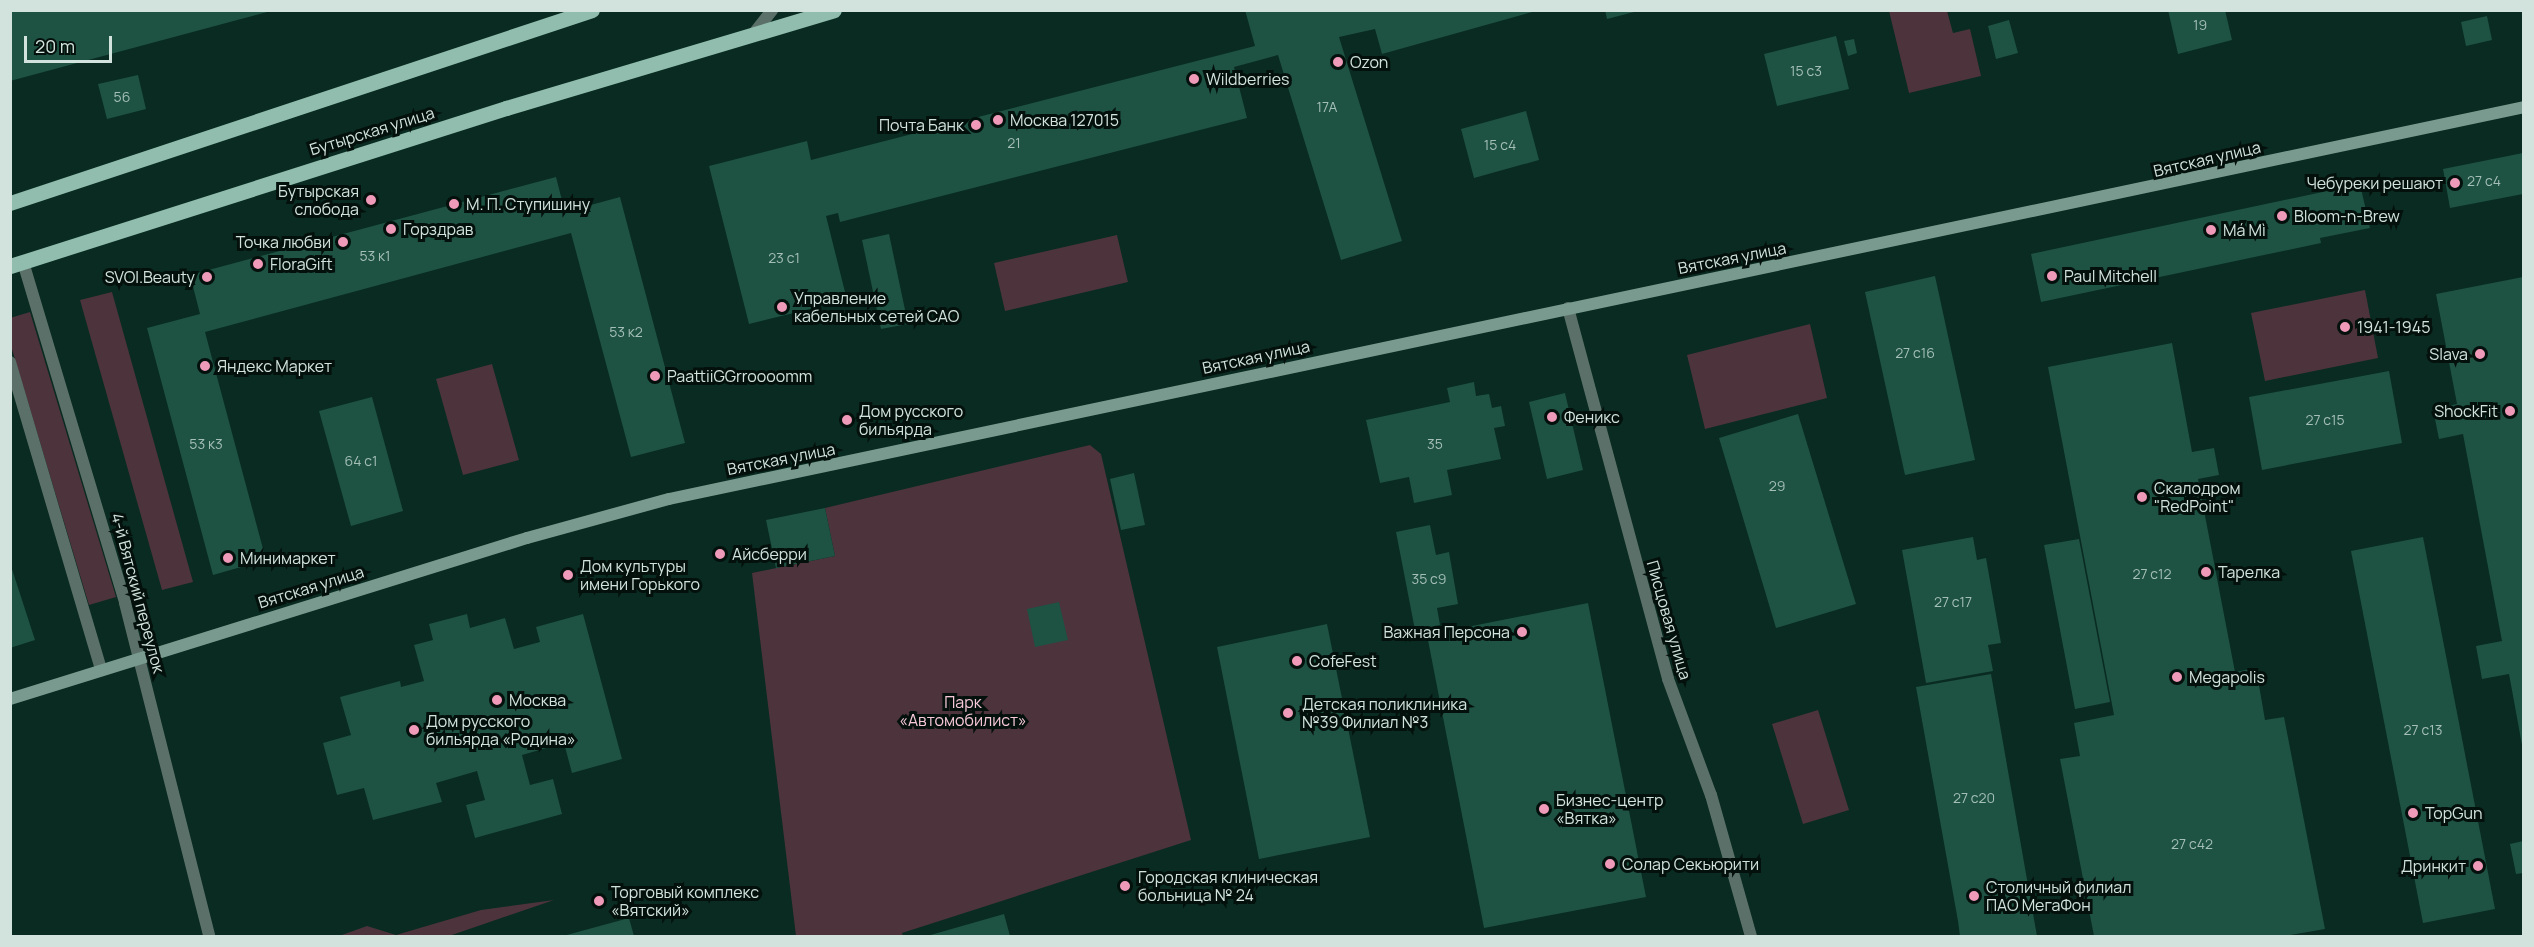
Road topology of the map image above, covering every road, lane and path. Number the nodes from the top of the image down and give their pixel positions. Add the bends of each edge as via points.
1 (592, 10) edge
2 (772, 10) edge
3 (834, 10) edge
4 (746, 37) junction
5 (2523, 107) edge
6 (10, 203) edge
7 (17, 264) edge
8 (1568, 308) junction
9 (10, 362) edge
10 (139, 657) junction
11 (101, 669) junction
12 (10, 699) edge
13 (209, 936) edge
14 (1751, 936) edge

1 - 6 main road
2 - 4 street, Бутырская улица via 767,22
3 - 4 main road, Бутырская улица
4 - 7 main road, Бутырская улица
5 - 8 street, Вятская улица
7 - 10 street, 4-й Вятский переулок
8 - 10 street, Вятская улица via 669,499 527,537
8 - 14 street, Писцовая улица via 1668,678 1711,795
9 - 11 street
10 - 11 street, Вятская улица
10 - 13 street, 4-й Вятский переулок
11 - 12 street, Вятская улица

